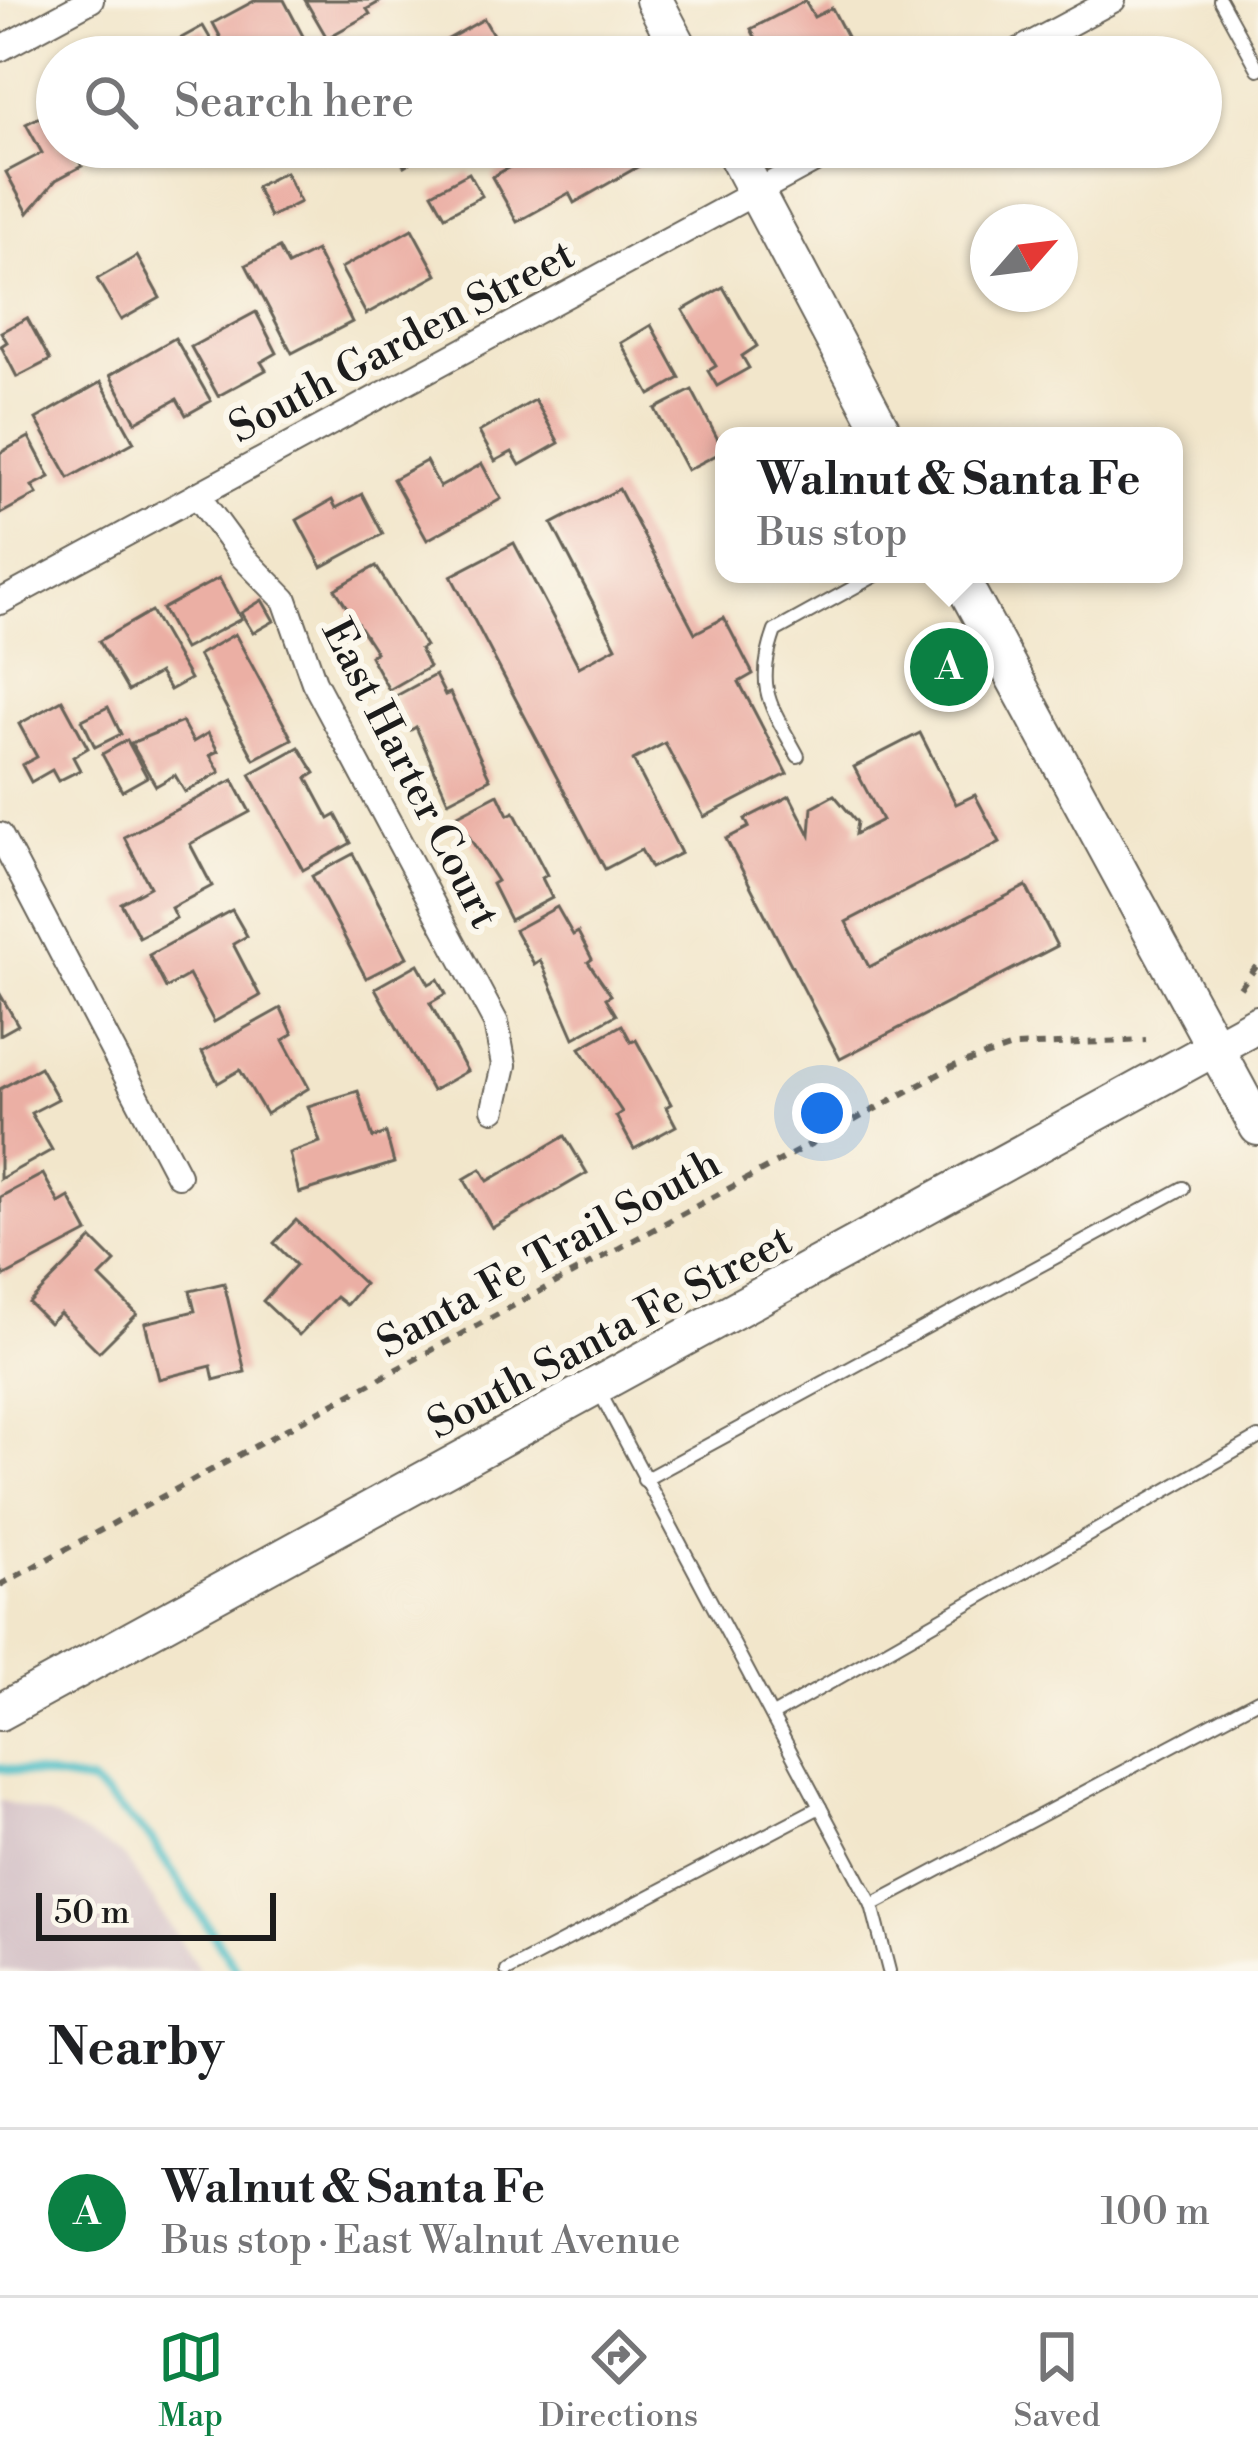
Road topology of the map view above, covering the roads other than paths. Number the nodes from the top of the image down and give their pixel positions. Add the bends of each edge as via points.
1 (91, 0) edge
2 (654, 0) edge
3 (1113, 0) edge
4 (1220, 0) edge
5 (674, 36) edge
6 (1046, 36) edge
7 (0, 50) edge
8 (1258, 69) edge
9 (743, 168) edge
10 (799, 168) edge
11 (756, 191) junction
12 (880, 427) edge
13 (197, 495) junction
14 (862, 583) edge
15 (963, 583) edge
16 (0, 602) edge
17 (798, 756) dead end
18 (0, 835) edge
19 (1258, 1024) edge
20 (1214, 1049) junction
21 (494, 1109) dead end
22 (1258, 1126) edge
23 (178, 1175) dead end
24 (1183, 1188) dead end
25 (598, 1390) junction
26 (1258, 1438) edge
27 (644, 1480) junction
28 (1258, 1700) edge
29 (0, 1712) edge
30 (773, 1715) junction
31 (820, 1807) junction
32 (872, 1906) junction
33 (508, 1971) edge
34 (889, 1971) edge

1 - 7 street
2 - 5 street
3 - 6 street
4 - 8 lane
9 - 11 street
10 - 11 street, South Garden Street
11 - 12 street
11 - 13 street, South Garden Street
13 - 16 street, South Garden Street
13 - 21 street, East Harter Court via 285,600 314,682 496,1023 504,1065
14 - 17 lane via 775,631 764,692
15 - 20 street
18 - 23 street
19 - 20 street, South Santa Fe Street
20 - 22 street
20 - 25 street, South Santa Fe Street
24 - 27 lane
25 - 27 lane
25 - 29 street, South Santa Fe Street
26 - 30 lane
27 - 30 lane
28 - 32 lane
30 - 31 lane
31 - 32 lane
31 - 33 lane
32 - 34 lane

